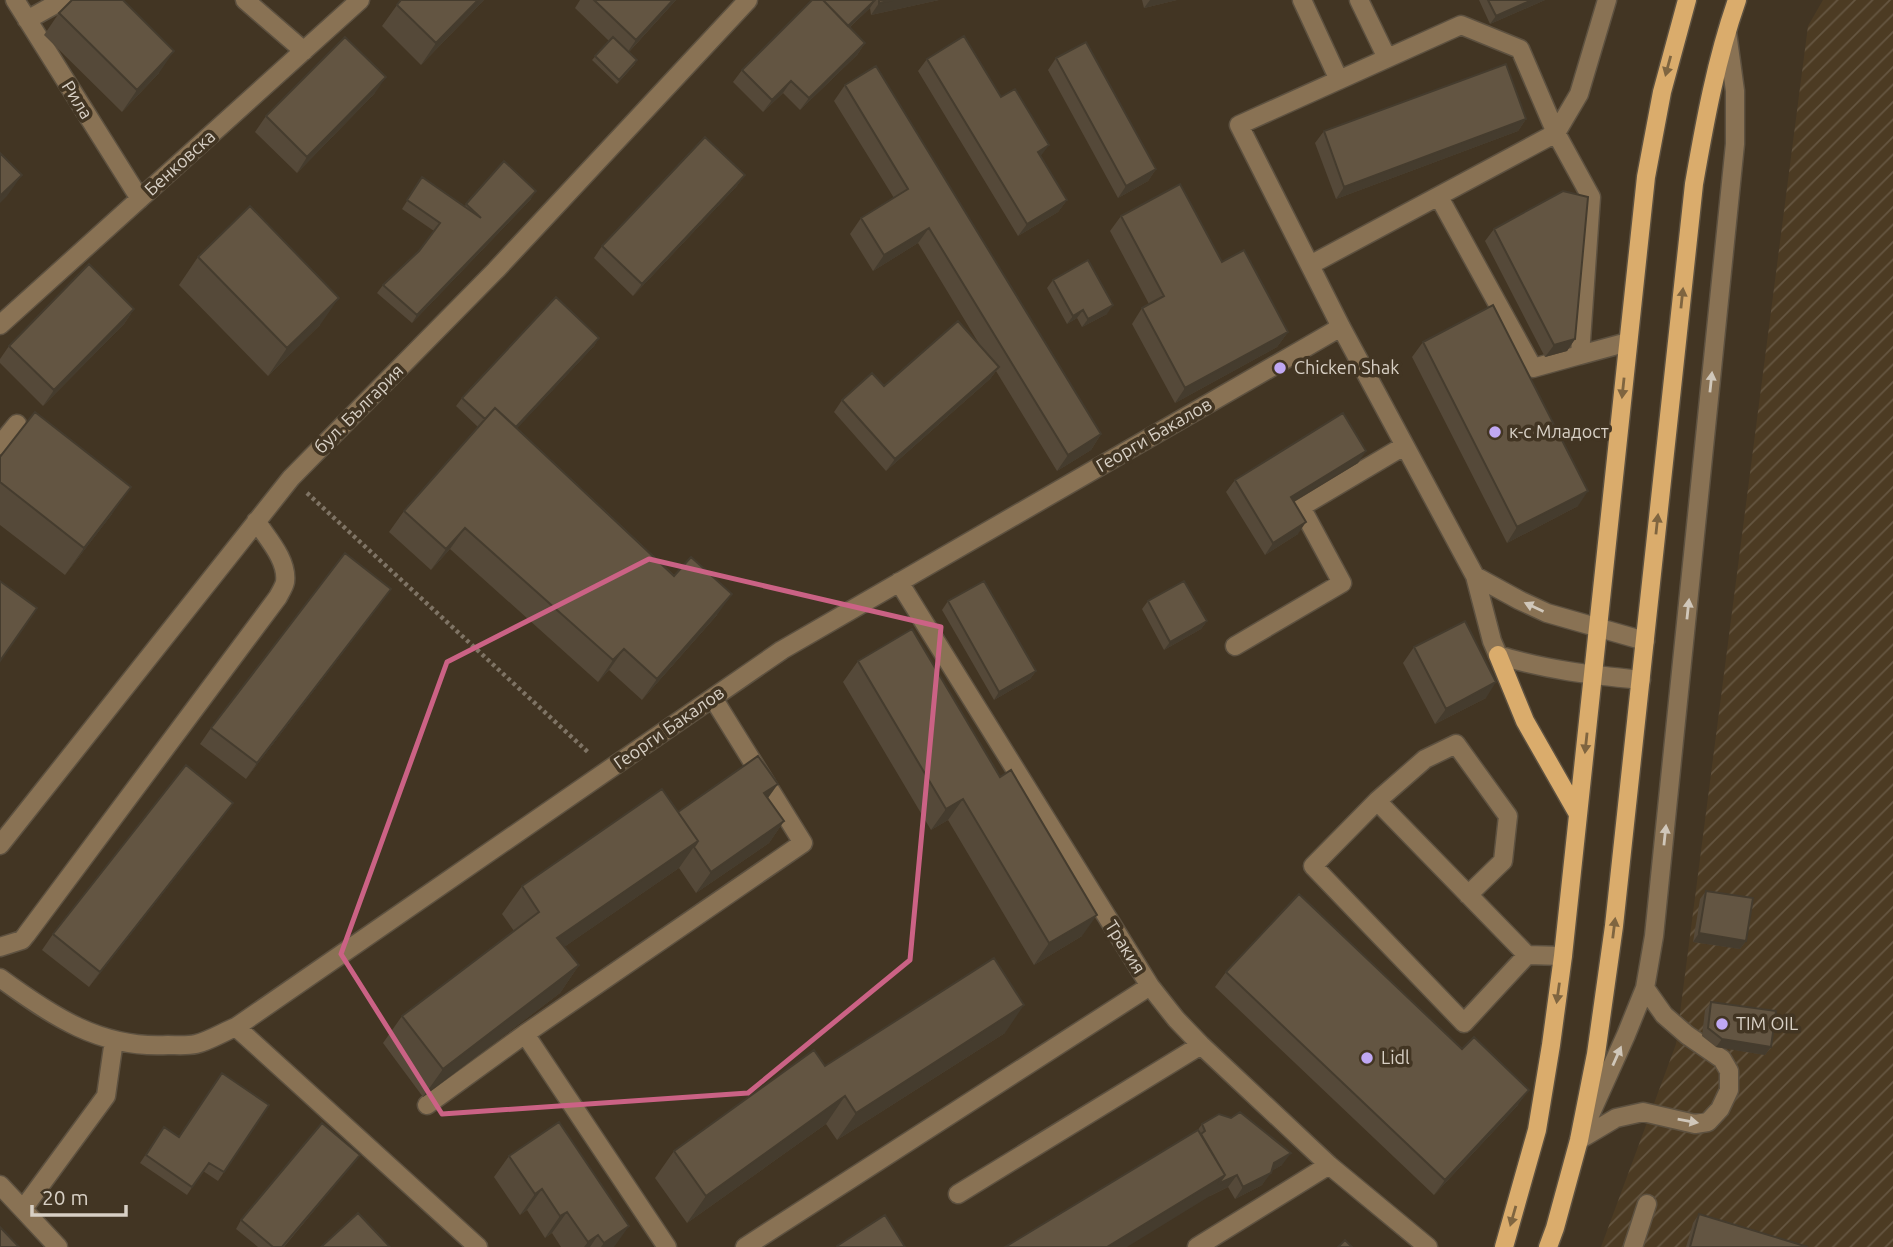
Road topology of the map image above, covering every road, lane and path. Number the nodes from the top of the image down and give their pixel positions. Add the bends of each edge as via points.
1 (15, 0) edge
2 (63, 0) edge
3 (245, 0) edge
4 (360, 0) edge
5 (748, 0) edge
6 (1302, 0) edge
7 (1359, 0) edge
8 (1607, 0) edge
9 (1687, 0) edge
10 (1737, 0) edge
11 (27, 20) junction
12 (1727, 30) junction
13 (304, 51) junction
14 (1387, 58) junction
15 (1339, 80) junction
16 (1556, 134) junction
17 (1439, 197) junction
18 (140, 199) junction
19 (1310, 265) junction
20 (0, 325) edge
21 (1341, 327) junction
22 (1628, 342) junction
23 (1580, 355) junction
24 (17, 424) dead end
25 (0, 445) edge
26 (1404, 446) junction
27 (291, 478) junction
28 (256, 521) junction
29 (1475, 576) junction
30 (899, 582) junction
31 (1598, 627) junction
32 (1645, 641) junction
33 (1235, 646) dead end
34 (1498, 655) junction
35 (1593, 675) junction
36 (1641, 680) junction
37 (713, 698) junction
38 (607, 771) junction
39 (1377, 801) junction
40 (1578, 814) junction
41 (0, 845) edge
42 (1468, 895) junction
43 (0, 947) edge
44 (1527, 955) junction
45 (1563, 956) junction
46 (0, 978) edge
47 (1150, 986) junction
48 (1645, 988) junction
49 (236, 1027) junction
50 (525, 1034) junction
51 (114, 1040) junction
52 (1201, 1045) junction
53 (427, 1105) dead end
54 (1579, 1140) junction
55 (1329, 1165) junction
56 (0, 1185) edge
57 (958, 1194) dead end
58 (1647, 1204) dead end
59 (23, 1209) junction
60 (751, 1245) edge
61 (58, 1247) edge
62 (478, 1247) edge
63 (667, 1247) edge
64 (1197, 1247) edge
65 (1428, 1247) edge
66 (1504, 1247) edge
67 (1548, 1247) edge
68 (1633, 1247) edge

1 - 11 street, Рила
2 - 11 street
3 - 13 street
4 - 13 street, Бенковска
5 - 27 street, бул. България via 496,270
6 - 15 street
7 - 14 street
8 - 16 street via 1579,94
9 -> 22 main road via 1662,92 1646,177
10 - 12 main road
11 - 18 street, Рила
32 -> 12 main road via 1694,184
48 -> 12 street via 1735,144 1735,91
13 - 18 street, Бенковска
14 - 15 street
14 - 16 street via 1461,25 1520,49
15 - 19 street via 1239,125
16 - 17 street
16 - 23 street via 1591,197
17 - 19 street
17 - 23 street via 1533,368
18 - 20 street, Бенковска
19 - 21 street
21 - 26 street
21 - 30 street, Георги Бакалов
22 - 23 street
22 -> 31 main road
24 - 25 street
26 - 29 street
26 - 33 street via 1301,507 1342,583
27 - 28 street, бул. България
27 - 38 path
28 - 41 street, бул. България
28 - 43 street via 285,569 278,597 26,935
31 -> 29 street via 1547,613
29 - 34 street
30 - 37 street, Георги Бакалов via 782,650
30 - 47 street, Тракия
31 - 32 street
31 - 35 main road
32 - 36 main road
34 - 35 street
34 - 40 main road via 1525,721
35 - 36 street
35 -> 40 main road
54 -> 36 main road via 1614,926
37 - 38 street, Георги Бакалов
37 - 50 street via 803,843
38 - 49 street, Георги Бакалов
39 - 42 street
39 - 42 street via 1425,758 1456,744 1508,816 1503,861
39 - 44 street via 1313,866 1464,1023
40 - 45 main road
42 - 44 street
44 - 45 street
45 -> 66 main road via 1537,1130
46 - 51 street, Георги Бакалов via 74,1026
47 - 52 street, Тракия
47 - 60 street
54 -> 48 street
54 -> 48 street via 1616,1118 1643,1112 1695,1124 1707,1122 1729,1090 1729,1071 1722,1059 1664,1015
49 - 51 street, Георги Бакалов via 196,1044 153,1046
49 - 62 street
50 - 53 street
50 - 63 street
51 - 59 street via 106,1096
52 - 55 street, Тракия
52 - 57 street
54 - 67 main road
55 - 64 street
55 - 65 street, Тракия
56 - 59 street
58 - 68 street
59 - 61 street

